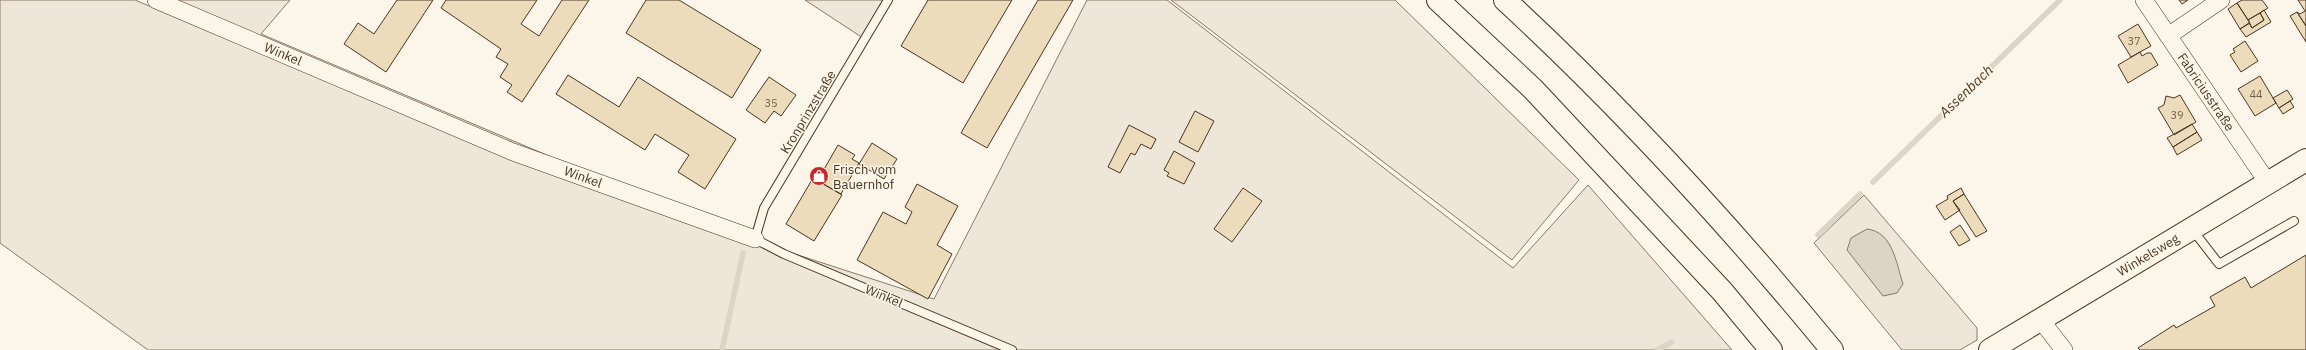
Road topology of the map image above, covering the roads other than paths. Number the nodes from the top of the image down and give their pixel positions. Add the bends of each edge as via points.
1 (156, 0) edge
2 (888, 0) edge
3 (1438, 0) edge
4 (1505, 0) edge
5 (2144, 0) edge
6 (2221, 0) edge
7 (2168, 36) junction
8 (2306, 160) edge
9 (2268, 183) junction
10 (2294, 221) dead end
11 (2192, 228) junction
12 (755, 239) junction
13 (2040, 319) junction
14 (1012, 350) edge
15 (1771, 350) edge
16 (1832, 350) edge
17 (1990, 350) edge
18 (2064, 350) edge

1 - 12 street, Winkel via 513,152
2 - 12 lane, Kronprinzstraße via 764,208
3 - 15 main road via 1533,90 1722,291
4 - 16 main road via 1564,55 1753,255
5 - 7 street, Fabriciusstraße
6 - 7 street
7 - 9 street, Fabriciusstraße
8 - 9 main road, Winkelsweg
9 - 11 main road, Winkelsweg
10 - 11 lane via 2219,264
11 - 13 main road, Winkelsweg
12 - 14 lane, Winkel via 784,254
13 - 17 main road, Winkelsweg
13 - 18 street

